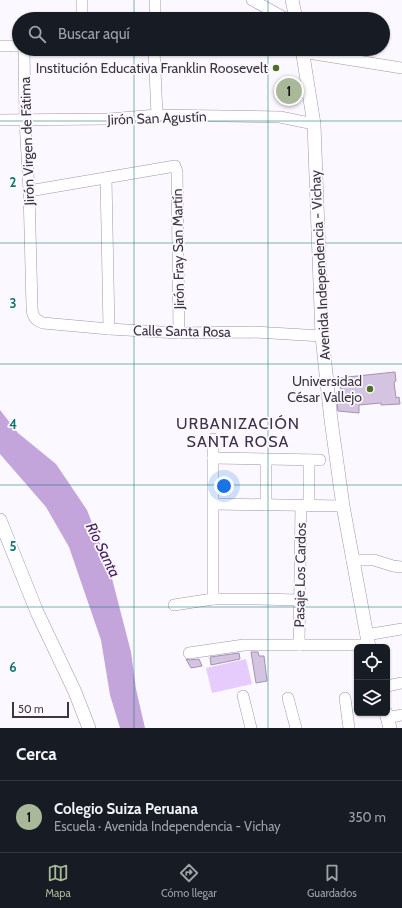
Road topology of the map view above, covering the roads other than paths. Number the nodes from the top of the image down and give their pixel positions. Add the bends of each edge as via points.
1 (82, 0) edge
2 (155, 0) edge
3 (252, 0) edge
4 (291, 1) edge
5 (82, 12) edge
6 (155, 12) edge
7 (274, 12) edge
8 (294, 12) edge
9 (0, 46) edge
10 (12, 46) edge
11 (24, 56) edge
12 (154, 56) edge
13 (303, 56) edge
14 (331, 56) edge
15 (402, 68) edge
16 (157, 115) junction
17 (0, 120) edge
18 (24, 120) junction
19 (314, 124) junction
20 (106, 178) junction
21 (29, 191) junction
22 (43, 323) joint
23 (108, 329) junction
24 (179, 333) junction
25 (322, 336) junction
26 (213, 439) dead end
27 (213, 458) junction
28 (266, 459) junction
29 (309, 460) junction
30 (320, 460) dead end
31 (214, 504) junction
32 (266, 505) junction
33 (305, 506) junction
34 (343, 506) junction
35 (0, 520) edge
36 (352, 560) junction
37 (402, 567) edge
38 (213, 599) junction
39 (300, 600) junction
40 (174, 605) dead end
41 (402, 629) edge
42 (368, 643) edge
43 (299, 645) junction
44 (189, 652) dead end
45 (402, 683) edge
46 (390, 685) edge
47 (242, 696) dead end
48 (288, 698) dead end
49 (344, 698) dead end
50 (402, 715) edge
51 (388, 723) edge
52 (89, 728) edge
53 (251, 728) edge
54 (296, 728) edge
55 (349, 728) edge

1 - 5 street
2 - 6 street
3 - 7 street
4 - 8 main road
9 - 10 street
11 - 18 street, Jirón Virgen de Fátima
12 - 16 street
13 - 19 main road, Avenida Independencia - Vichay
14 - 15 street
16 - 18 street, Jirón San Agustín via 102,120
16 - 19 street, Jirón San Agustín via 280,117
17 - 18 street, Jirón San Agustín
18 - 21 street, Jirón Virgen de Fátima
19 - 25 main road, Avenida Independencia - Vichay
20 - 21 street
20 - 23 street
20 - 24 street, Jirón Fray San Martín via 175,166
21 - 22 street, Jirón Virgen de Fátima via 32,315
22 - 23 street, Calle Santa Rosa
23 - 24 street, Calle Santa Rosa
24 - 25 street, Calle Santa Rosa via 254,332
25 - 34 main road, Avenida Independencia - Vichay
26 - 27 street
27 - 28 street
27 - 31 street
28 - 29 street
28 - 32 street
29 - 30 street
29 - 33 street, Pasaje Los Cardos
31 - 32 street
31 - 38 street
32 - 33 street
33 - 34 street
33 - 39 street, Pasaje Los Cardos
34 - 36 main road, Avenida Independencia - Vichay
35 - 52 main road via 37,612 76,692
36 - 37 street via 374,560
36 - 42 main road, Avenida Independencia - Vichay
38 - 39 street
38 - 40 street
39 - 43 street, Pasaje Los Cardos
41 - 42 street
42 - 43 street
43 - 44 street via 244,645
45 - 46 street
47 - 53 street
48 - 54 street
49 - 55 street
50 - 51 street

